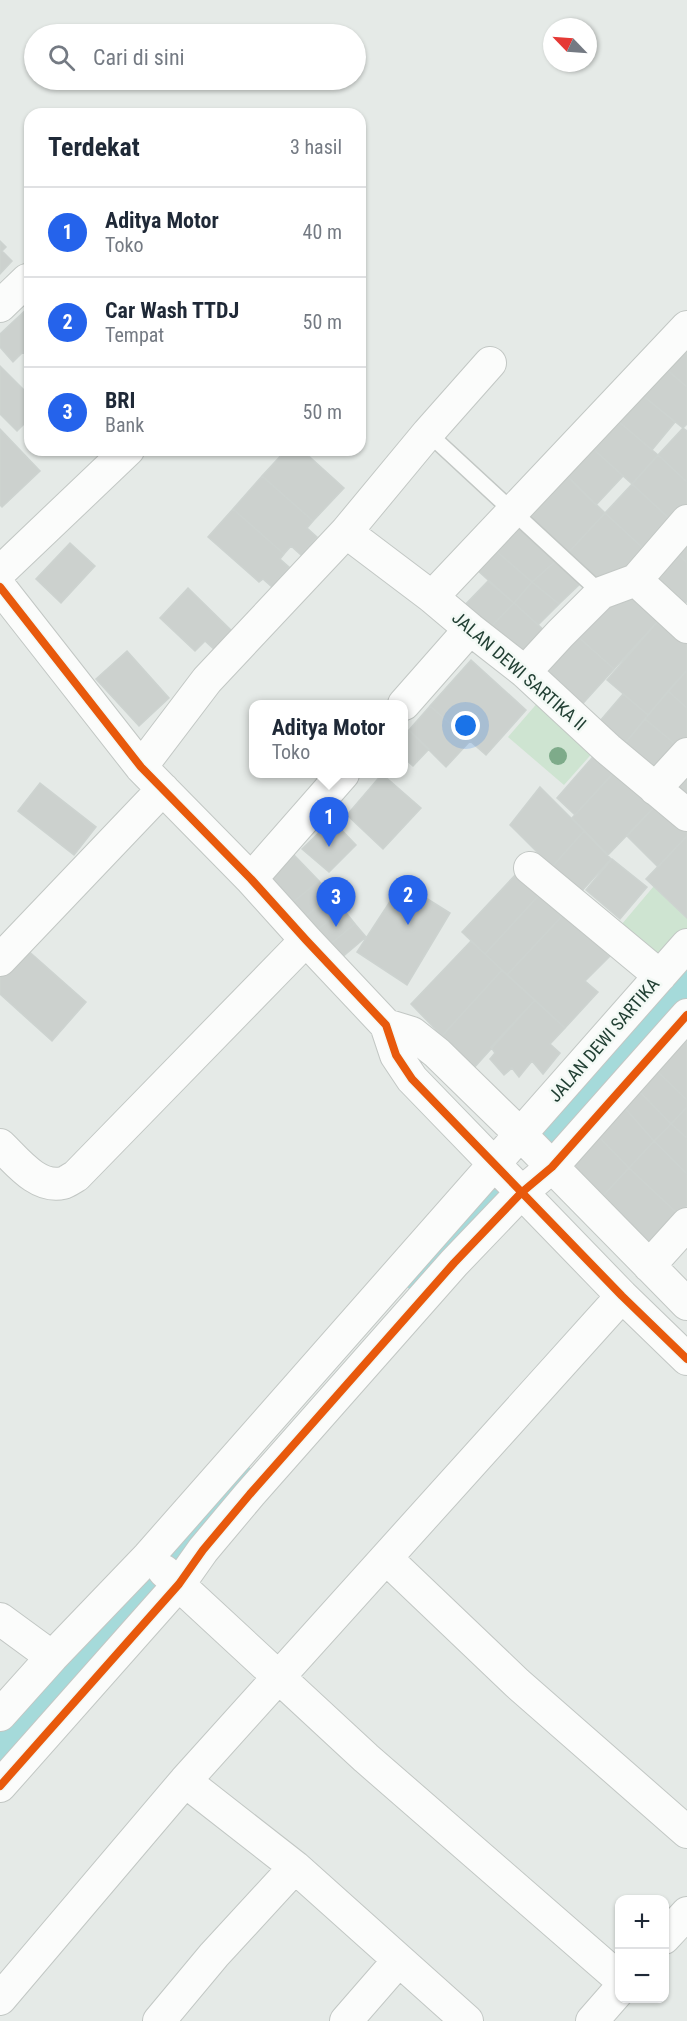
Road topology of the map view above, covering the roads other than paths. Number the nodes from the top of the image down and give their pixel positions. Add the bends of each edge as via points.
1 (24, 283) edge
2 (0, 306) edge
3 (687, 327) edge
4 (490, 363) dead end
5 (429, 433) junction
6 (122, 456) edge
7 (514, 511) junction
8 (687, 521) edge
9 (346, 532) junction
10 (0, 572) edge
11 (636, 580) junction
12 (0, 587) edge
13 (601, 593) junction
14 (432, 597) junction
15 (687, 627) edge
16 (470, 629) junction
17 (525, 672) junction
18 (408, 700) edge
19 (687, 754) edge
20 (141, 767) junction
21 (339, 778) edge
22 (163, 789) junction
23 (655, 789) junction
24 (687, 815) edge
25 (530, 868) dead end
26 (251, 879) junction
27 (306, 940) junction
28 (687, 945) edge
29 (0, 960) edge
30 (660, 976) junction
31 (687, 1015) edge
32 (386, 1025) junction
33 (521, 1135) junction
34 (0, 1145) edge
35 (495, 1162) junction
36 (552, 1167) junction
37 (521, 1192) junction
38 (687, 1224) edge
39 (649, 1266) junction
40 (622, 1296) junction
41 (687, 1304) edge
42 (687, 1359) edge
43 (148, 1558) junction
44 (387, 1559) junction
45 (178, 1583) junction
46 (0, 1619) edge
47 (52, 1657) junction
48 (279, 1676) junction
49 (0, 1715) edge
50 (185, 1781) junction
51 (0, 1786) edge
52 (687, 1832) edge
53 (295, 1867) junction
54 (687, 1913) edge
55 (669, 1933) edge
56 (399, 1960) junction
57 (615, 1975) edge
58 (615, 1995) edge
59 (0, 1999) edge
60 (159, 2021) edge
61 (346, 2021) edge
62 (467, 2021) edge
63 (592, 2021) edge

1 - 2 street
3 - 7 street
4 - 5 street
5 - 7 lane
5 - 9 street
6 - 10 street
7 - 13 lane
7 - 14 street
8 - 11 street
9 - 14 street, JALAN DEWI SARTIKA II
9 - 20 street via 207,680
11 - 13 street
11 - 15 street
12 - 20 street
13 - 17 street
14 - 16 street, JALAN DEWI SARTIKA II
16 - 17 street, JALAN DEWI SARTIKA II
16 - 18 street
17 - 23 street, JALAN DEWI SARTIKA II
19 - 23 street
20 - 22 street
21 - 26 street
22 - 26 street
22 - 29 street
23 - 24 street, JALAN DEWI SARTIKA II
25 - 30 street
26 - 27 street
27 - 32 street
27 - 34 street via 76,1176 64,1183 35,1178
28 - 30 street, JALAN DEWI SARTIKA
30 - 33 street, JALAN DEWI SARTIKA
31 - 36 street
32 - 33 street via 412,1033 437,1053
32 - 35 street via 396,1055 412,1079
33 - 35 street, JALAN DEWI SARTIKA
33 - 36 street
35 - 37 street
35 - 43 street, JALAN DEWI SARTIKA
36 - 37 street
36 - 39 street
37 - 40 street
37 - 45 street via 250,1494
38 - 39 street
39 - 41 street
40 - 42 street
40 - 44 street
43 - 45 street
43 - 47 street, JALAN DEWI SARTIKA
44 - 48 street
44 - 52 street via 517,1683
45 - 48 street
45 - 51 street
46 - 47 street
47 - 49 street, JALAN DEWI SARTIKA
48 - 50 street
48 - 57 street via 366,1758
50 - 53 street
50 - 59 street
53 - 56 street
53 - 60 street
54 - 55 street
56 - 61 street
56 - 62 street
58 - 63 street

